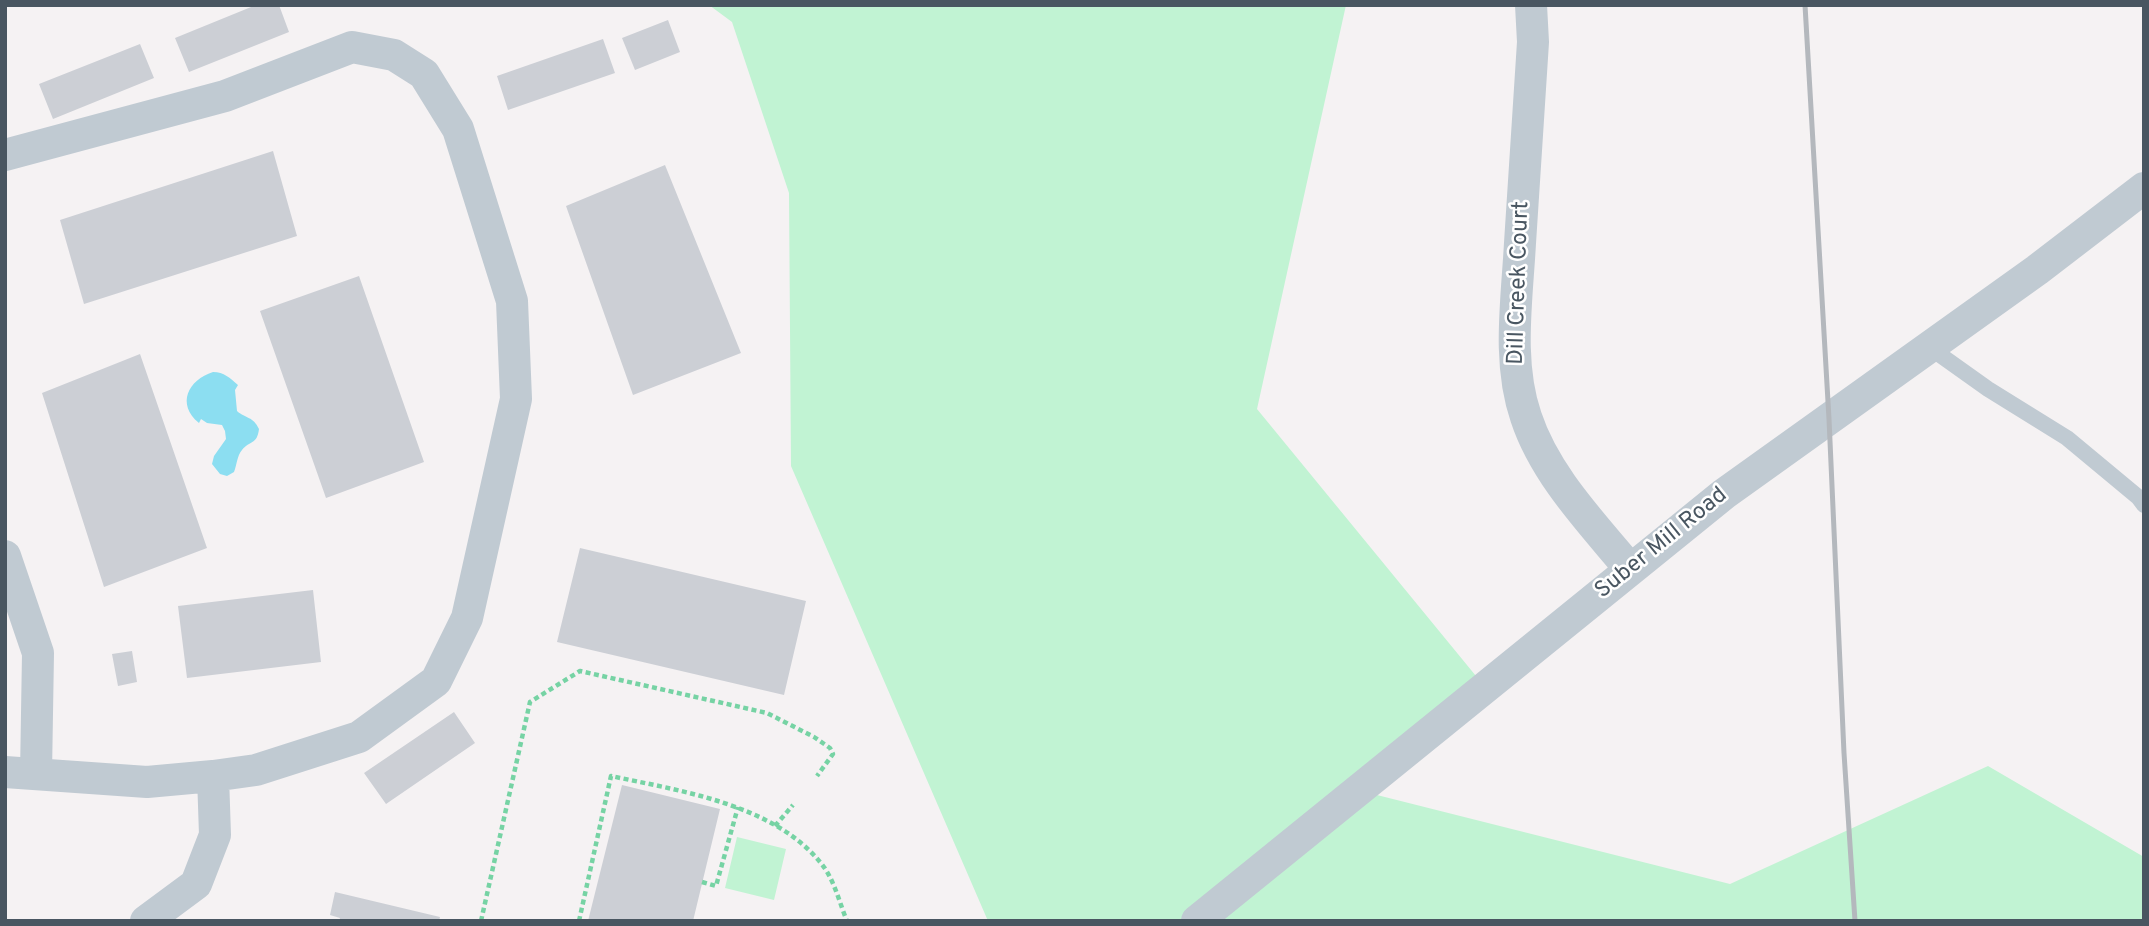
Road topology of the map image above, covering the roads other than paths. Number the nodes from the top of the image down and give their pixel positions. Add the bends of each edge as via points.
1 (1531, 5) edge
2 (5, 155) edge
3 (2144, 188) edge
4 (1929, 347) junction
5 (2144, 505) edge
6 (5, 556) edge
7 (1630, 569) junction
8 (5, 772) edge
9 (37, 774) junction
10 (213, 776) junction
11 (146, 921) edge
12 (1198, 921) edge

1 - 7 street, Dill Creek Court via 1533,42 1515,331 1517,385 1526,419 1548,463
2 - 10 street via 225,96 352,47 394,55 424,74 458,129 512,301 516,399 467,618 436,681 359,737 256,770
3 - 4 street, Suber Mill Road
4 - 5 lane via 2067,438
4 - 7 street, Suber Mill Road via 1724,494
6 - 9 street via 38,653
7 - 12 street, Suber Mill Road
8 - 9 street
9 - 10 street via 147,782
10 - 11 street via 215,835 196,884

